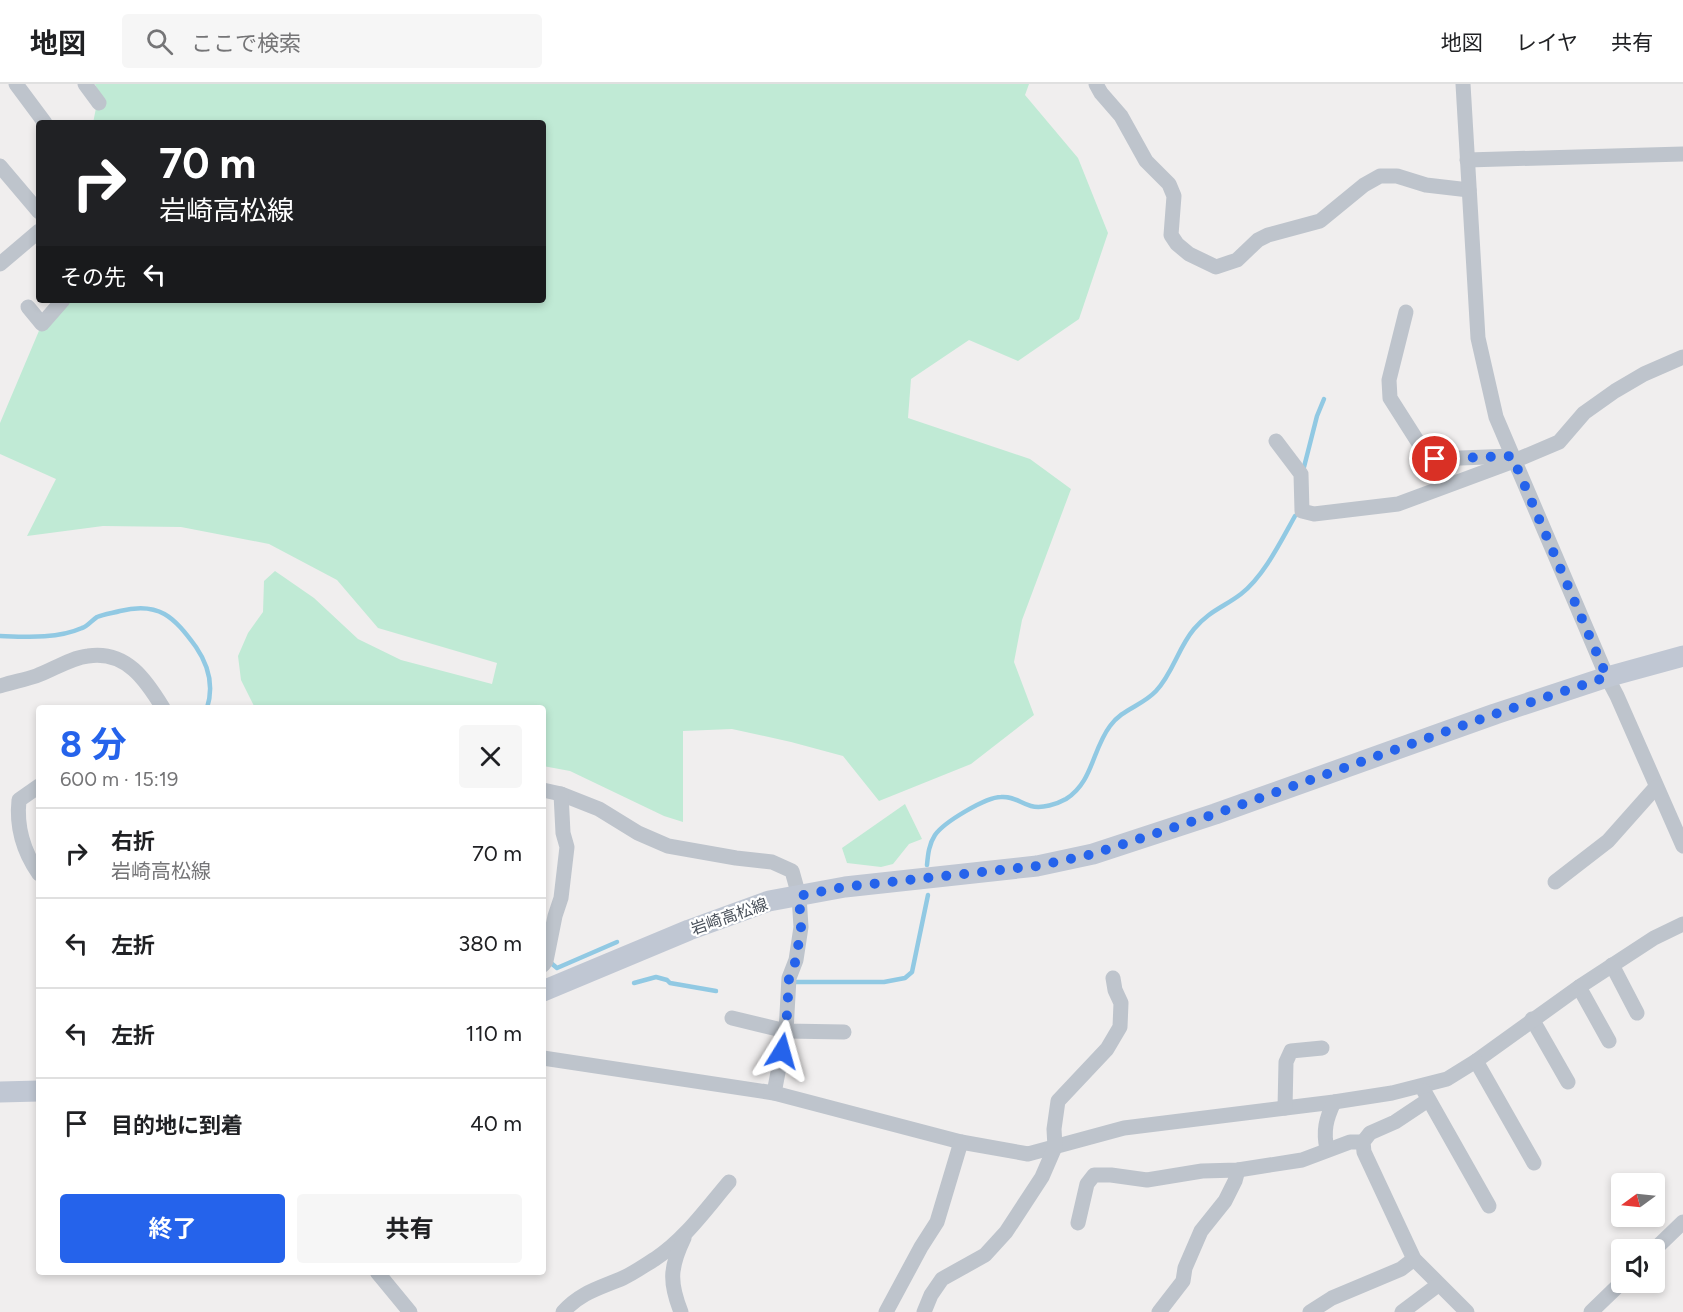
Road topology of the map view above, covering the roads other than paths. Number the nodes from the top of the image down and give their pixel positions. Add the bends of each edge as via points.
1 (16, 84) edge
2 (85, 84) edge
3 (1096, 84) edge
4 (1462, 84) edge
5 (99, 103) dead end
6 (43, 120) edge
7 (1683, 154) edge
8 (1467, 160) junction
9 (0, 166) edge
10 (0, 179) edge
11 (1469, 190) junction
12 (26, 195) junction
13 (36, 208) edge
14 (36, 234) edge
15 (0, 264) edge
16 (60, 303) edge
17 (28, 307) dead end
18 (1406, 312) dead end
19 (1683, 357) edge
20 (1276, 441) dead end
21 (1513, 459) junction
22 (1683, 656) edge
23 (1607, 677) junction
24 (0, 686) edge
25 (161, 705) edge
26 (1656, 787) junction
27 (36, 788) edge
28 (546, 791) edge
29 (561, 794) junction
30 (1683, 846) edge
31 (36, 870) edge
32 (1555, 882) dead end
33 (799, 896) junction
34 (1683, 924) edge
35 (546, 961) edge
36 (1612, 965) junction
37 (1113, 978) dead end
38 (1579, 987) junction
39 (546, 990) edge
40 (1637, 1013) dead end
41 (732, 1018) dead end
42 (1532, 1019) junction
43 (786, 1031) junction
44 (844, 1032) dead end
45 (1609, 1041) dead end
46 (1322, 1048) dead end
47 (546, 1058) edge
48 (1476, 1061) junction
49 (1568, 1082) dead end
50 (36, 1091) edge
51 (0, 1092) edge
52 (774, 1093) junction
53 (1425, 1093) junction
54 (1334, 1102) junction
55 (1285, 1108) junction
56 (961, 1142) junction
57 (1363, 1142) junction
58 (1055, 1147) junction
59 (1326, 1149) junction
60 (1534, 1163) dead end
61 (1238, 1170) junction
62 (729, 1182) dead end
63 (1489, 1206) dead end
64 (1683, 1222) edge
65 (1078, 1223) dead end
66 (685, 1235) junction
67 (1665, 1239) edge
68 (1414, 1259) junction
69 (379, 1275) edge
70 (1438, 1285) junction
71 (1611, 1293) edge
72 (1408, 1310) edge
73 (410, 1312) edge
74 (563, 1312) edge
75 (681, 1312) edge
76 (886, 1312) edge
77 (924, 1312) edge
78 (1159, 1312) edge
79 (1310, 1312) edge
80 (1467, 1312) edge
81 (1591, 1312) edge

1 - 6 street
2 - 5 street
3 - 11 street via 1121,116 1146,160 1169,184 1174,196 1171,235 1189,254 1216,267 1237,260 1268,235 1320,221 1380,176
4 - 8 street
7 - 8 street
8 - 11 street
9 - 12 street
10 - 12 street via 10,189
11 - 21 street via 1478,338 1496,417
12 - 13 street
14 - 15 street
16 - 17 street via 42,324
18 - 21 street via 1389,380 1390,398 1425,453 1435,459
19 - 21 street via 1615,391 1584,413 1559,442
20 - 21 street via 1301,474 1302,511 1314,514 1398,504
21 - 23 street
22 - 23 main road, 岩崎高松線
23 - 26 street
23 - 33 main road, 岩崎高松線 via 1093,854 1037,866 844,887
24 - 25 street via 88,656 103,656 118,658 138,672
26 - 30 street
26 - 32 street via 1608,841
27 - 31 street via 19,800 17,816 20,837
28 - 29 street
29 - 33 street via 599,809 668,846 772,862 792,871
29 - 35 street via 567,847 561,898
33 - 39 main road, 岩崎高松線 via 769,901 688,930
33 - 43 street via 801,927 789,978
34 - 36 street
36 - 38 street
36 - 40 street
37 - 58 street via 1121,1003 1120,1027 1107,1049 1058,1101 1053,1129
38 - 42 street
38 - 45 street
41 - 43 street
42 - 48 street
42 - 49 street
43 - 44 street
43 - 52 street
46 - 55 street via 1291,1051 1286,1062
47 - 52 street
48 - 53 street
48 - 60 street
50 - 51 main road
52 - 56 street
53 - 54 street
53 - 57 street via 1395,1122 1370,1133
53 - 63 street
54 - 55 street
54 - 59 street via 1325,1123
55 - 58 street via 1124,1128
56 - 58 street via 1028,1154
56 - 76 street via 938,1222
57 - 59 street
57 - 68 street via 1377,1184
58 - 77 street via 1042,1177 1006,1232 985,1255 942,1279
59 - 61 street via 1302,1160
61 - 65 street via 1148,1180 1094,1175 1087,1184
61 - 78 street via 1225,1201 1201,1231 1183,1281
62 - 66 street
64 - 67 street
66 - 74 street via 657,1258 625,1278 597,1287
66 - 75 street via 672,1268 674,1294
68 - 70 street
68 - 79 street via 1401,1269 1332,1298
69 - 73 street
70 - 72 street
70 - 80 street
71 - 81 street

